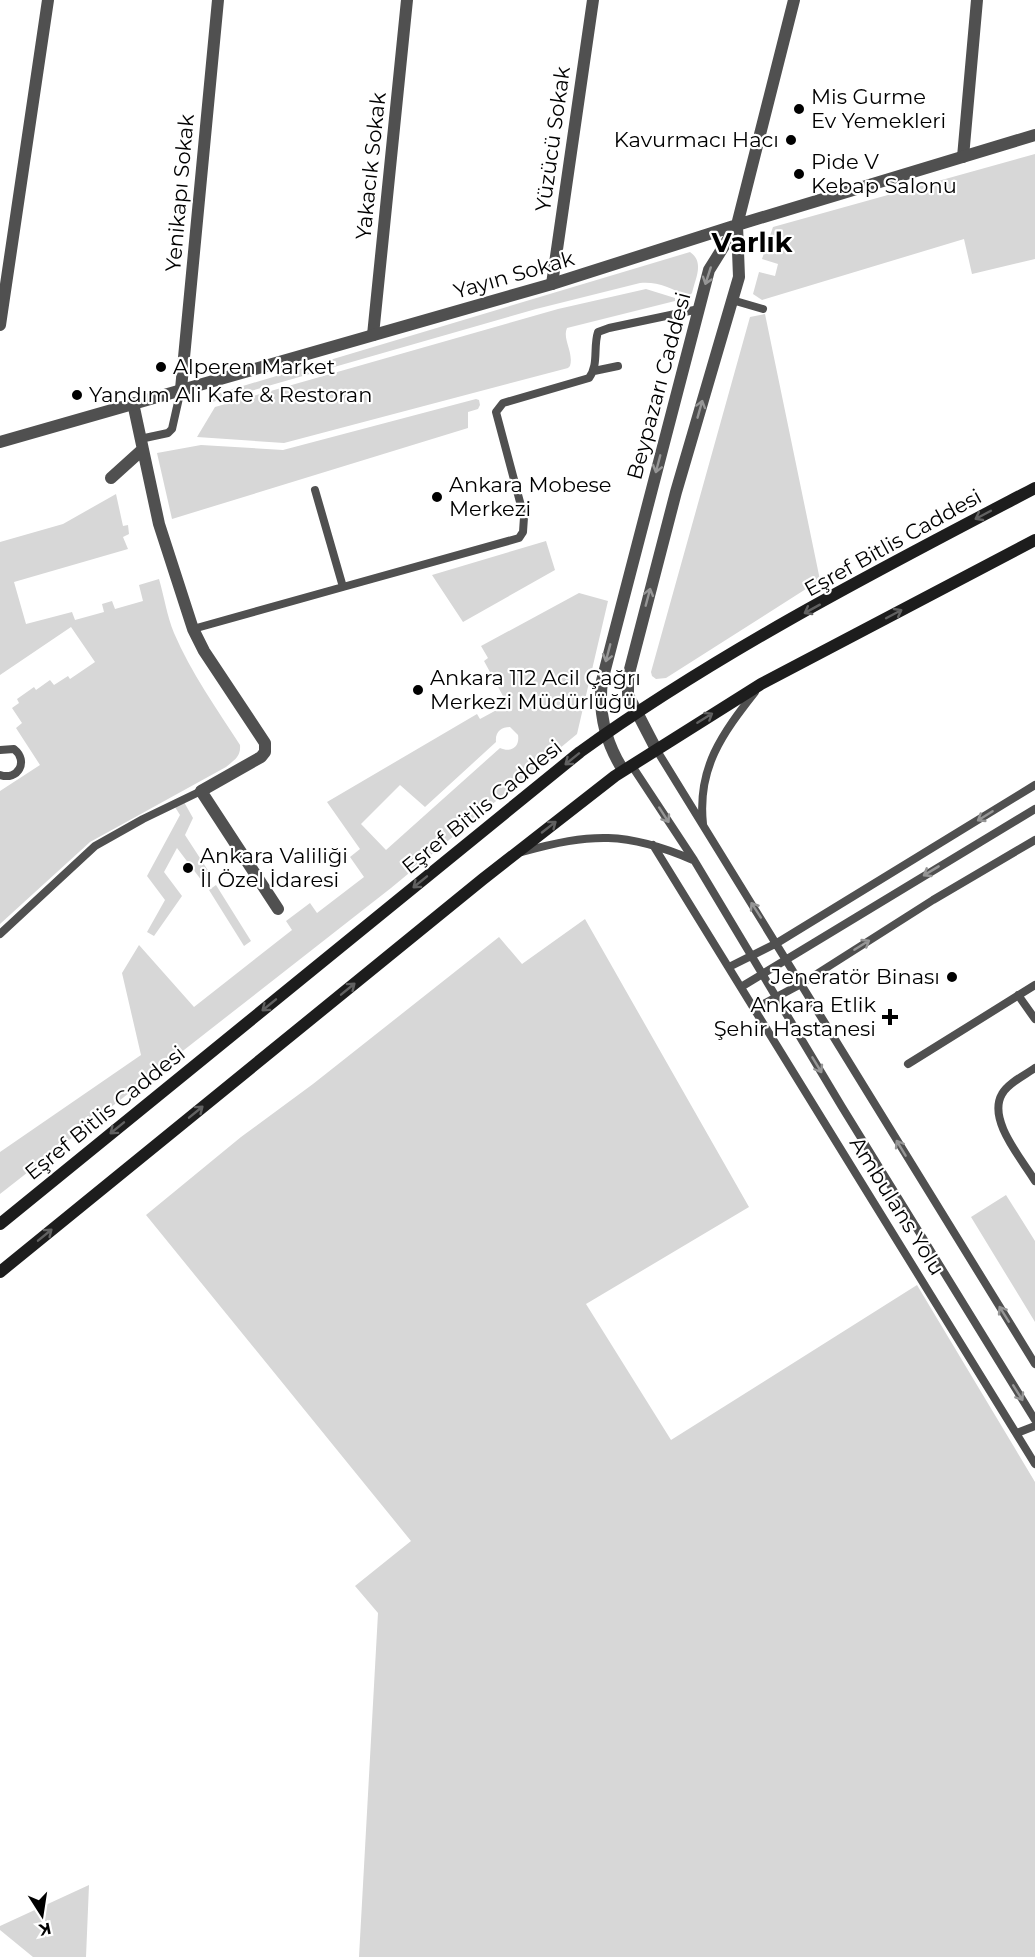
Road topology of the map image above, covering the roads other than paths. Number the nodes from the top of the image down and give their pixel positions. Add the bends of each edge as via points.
1 (48, 0) edge
2 (218, 0) edge
3 (407, 0) edge
4 (593, 0) edge
5 (794, 0) edge
6 (977, 0) edge
7 (1035, 135) edge
8 (963, 157) junction
9 (737, 225) junction
10 (552, 284) junction
11 (732, 300) junction
12 (699, 309) junction
13 (764, 309) dead end
14 (0, 325) edge
15 (373, 335) junction
16 (618, 366) dead end
17 (594, 371) junction
18 (181, 389) junction
19 (133, 403) junction
20 (0, 442) edge
21 (141, 445) junction
22 (111, 478) dead end
23 (1035, 488) edge
24 (315, 490) dead end
25 (1035, 542) edge
26 (344, 587) junction
27 (193, 629) junction
28 (761, 684) junction
29 (637, 714) junction
30 (606, 734) junction
31 (656, 749) junction
32 (0, 750) edge
33 (627, 768) junction
34 (0, 775) edge
35 (1035, 785) edge
36 (201, 791) junction
37 (1035, 809) edge
38 (703, 828) junction
39 (1035, 840) edge
40 (653, 845) junction
41 (514, 854) junction
42 (694, 860) junction
43 (278, 909) dead end
44 (0, 934) edge
45 (777, 943) junction
46 (751, 956) junction
47 (787, 961) junction
48 (729, 967) junction
49 (762, 975) junction
50 (801, 984) junction
51 (1035, 985) edge
52 (741, 987) junction
53 (1018, 995) junction
54 (776, 997) junction
55 (754, 1010) junction
56 (1035, 1019) edge
57 (908, 1064) dead end
58 (1035, 1068) edge
59 (1035, 1181) edge
60 (0, 1224) edge
61 (0, 1272) edge
62 (1035, 1364) edge
63 (1035, 1420) edge
64 (1035, 1426) edge
65 (1017, 1433) junction
66 (1035, 1464) edge

1 - 14 street
2 - 18 street, Yenikapı Sokak
3 - 15 street, Yakacık Sokak
4 - 10 street, Yüzücü Sokak
5 - 9 street, Beypazarı Caddesi
6 - 8 street
7 - 8 street, Yayın Sokak
8 - 9 street, Yayın Sokak
9 - 10 street, Yayın Sokak
9 - 11 street, Beypazarı Caddesi via 739,277
9 -> 12 street, Beypazarı Caddesi via 709,270
10 - 15 street, Yayın Sokak
11 - 13 lane
29 -> 11 street, Beypazarı Caddesi via 628,695 628,677
12 - 17 lane via 598,332
12 -> 30 street, Beypazarı Caddesi via 606,663 600,696
15 - 18 street, Yayın Sokak
16 - 17 lane
17 - 26 lane via 589,378 503,403 496,412 524,517 519,538
18 - 19 street, Yayın Sokak
18 - 21 lane via 172,429
19 - 20 street, Yayın Sokak
19 - 21 street
21 - 22 street
21 - 27 street via 159,524
23 -> 29 main road, Eşref Bitlis Caddesi via 748,645
24 - 26 lane
28 -> 25 main road
26 - 27 lane
27 - 36 street via 265,744 261,757
31 -> 28 main road
28 - 38 lane via 721,738 712,757 704,780
29 - 30 main road, Eşref Bitlis Caddesi
29 - 31 street, Beypazarı Caddesi
30 - 33 street, Beypazarı Caddesi via 611,750
30 -> 60 main road, Eşref Bitlis Caddesi
31 - 33 main road
31 - 38 lane
32 - 34 lane via 14,749 22,761 16,774
41 -> 33 main road
33 -> 42 lane
35 -> 45 lane
36 - 43 street
36 - 44 lane via 95,846
37 -> 47 lane
45 -> 38 lane
50 -> 39 lane
40 - 41 lane via 622,838 585,838
40 - 42 lane
40 - 48 lane, Ambulans Yolu
61 -> 41 main road
42 - 46 lane
45 - 46 lane
45 - 47 lane
46 - 48 lane
46 - 49 lane
47 - 49 lane
47 - 50 lane
48 - 52 lane, Ambulans Yolu
49 - 52 lane
49 - 54 lane
50 - 54 lane
62 -> 50 lane
51 - 53 lane
52 - 55 lane, Ambulans Yolu
53 - 56 lane
53 - 57 lane
54 - 55 lane
54 -> 63 lane
55 - 65 lane, Ambulans Yolu
58 - 59 lane via 1003,1093 998,1112 1001,1126
64 - 65 lane
65 - 66 lane, Ambulans Yolu

